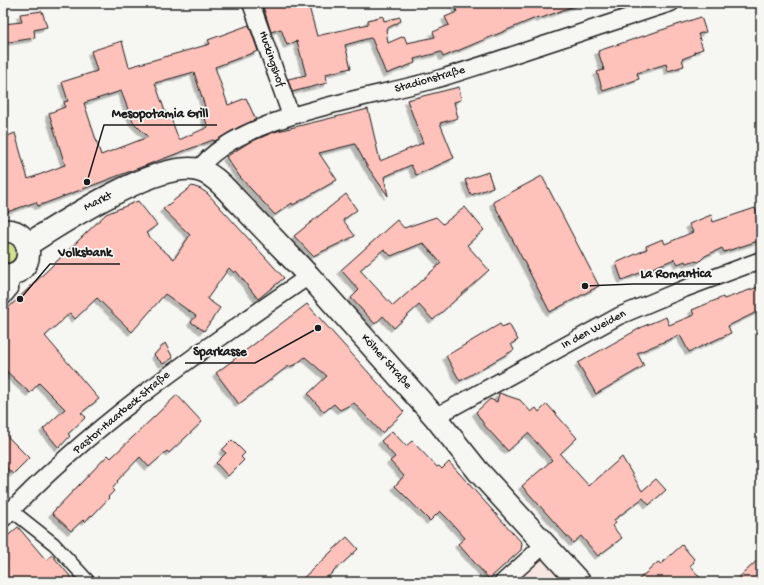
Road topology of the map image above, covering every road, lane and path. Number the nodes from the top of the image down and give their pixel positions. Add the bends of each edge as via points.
1 (251, 3) edge
2 (671, 3) edge
3 (291, 116) junction
4 (198, 170) junction
5 (3, 231) edge
6 (27, 244) junction
7 (761, 260) edge
8 (8, 275) edge
9 (310, 276) junction
10 (3, 300) edge
11 (435, 417) junction
12 (7, 515) edge
13 (545, 544) junction
14 (89, 582) edge
15 (503, 582) edge
16 (580, 582) edge

1 - 3 street, Huckingshof
2 - 3 street, Stadionstraße via 439,78
3 - 4 street, Stadionstraße via 223,146 209,156
4 - 6 main road, Markt via 174,171 104,198
4 - 9 main road, Kölner Straße via 223,186
5 - 6 main road via 14,232
6 - 8 main road via 28,259 25,266
7 - 11 street, In den Weiden via 619,316
8 - 10 street via 12,289
9 - 11 main road, Kölner Straße
9 - 12 street, Pastor-Haarbeck-Straße via 132,402
11 - 13 main road, Kölner Straße via 478,471
12 - 14 street via 54,544
13 - 15 street
13 - 16 main road, Kölner Straße

